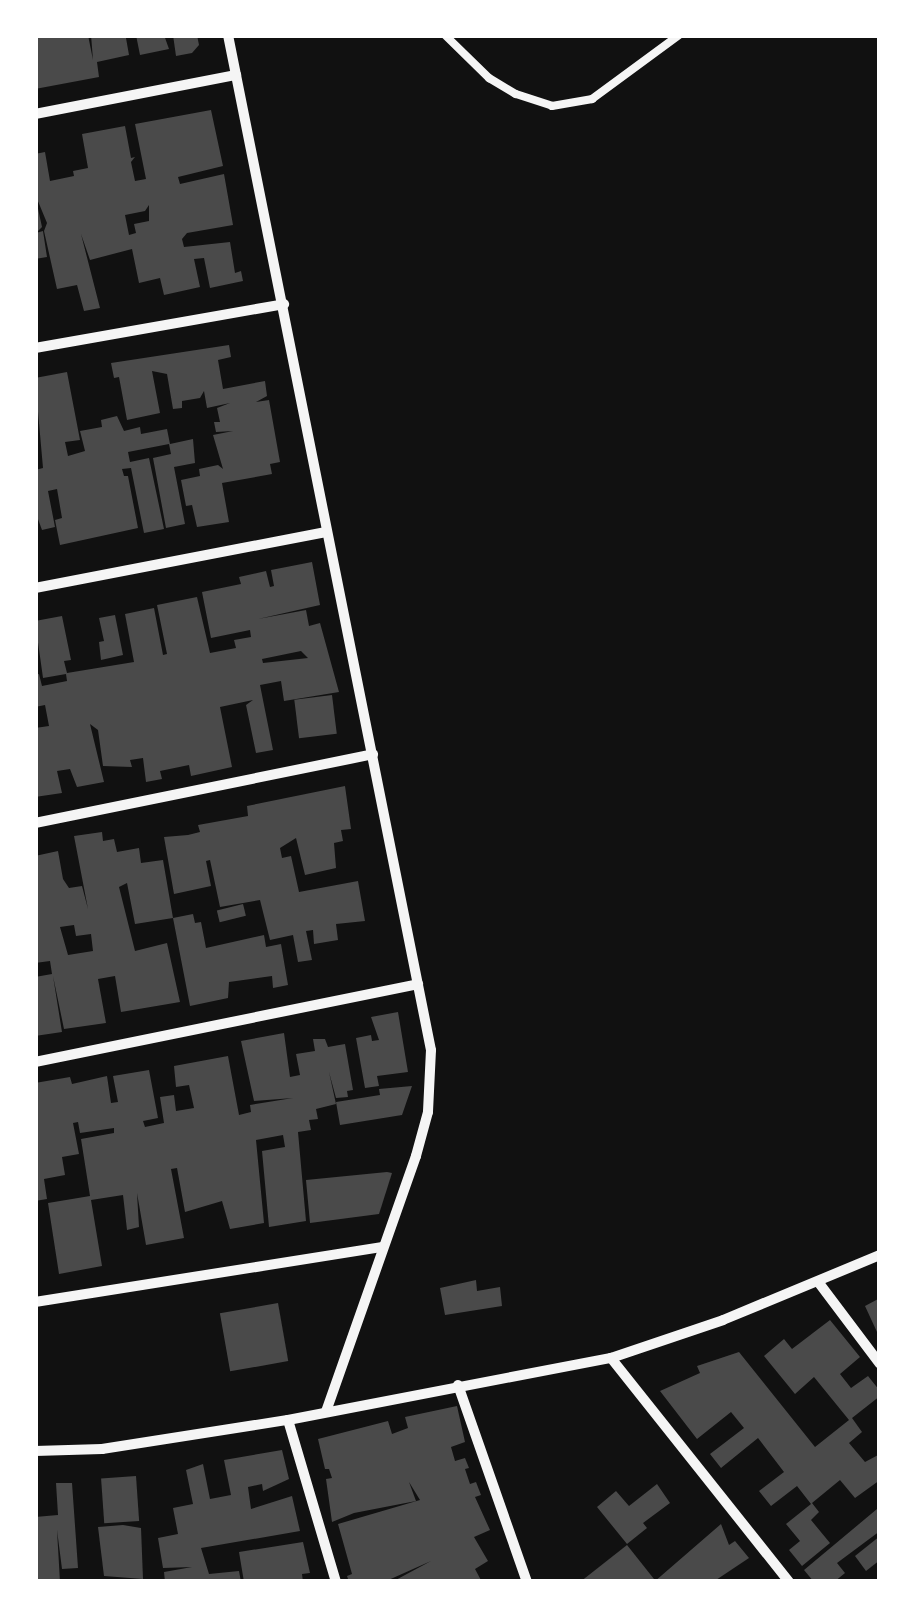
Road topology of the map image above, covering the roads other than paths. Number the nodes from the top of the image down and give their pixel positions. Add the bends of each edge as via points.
1 (228, 35) edge
2 (445, 35) edge
3 (678, 35) edge
4 (236, 75) junction
5 (35, 114) edge
6 (284, 304) junction
7 (35, 348) edge
8 (325, 532) junction
9 (35, 588) edge
10 (373, 754) junction
11 (35, 824) edge
12 (418, 984) junction
13 (35, 1062) edge
14 (383, 1247) junction
15 (880, 1255) edge
16 (819, 1282) junction
17 (35, 1302) edge
18 (611, 1358) junction
19 (880, 1364) edge
20 (458, 1384) junction
21 (326, 1411) junction
22 (288, 1420) junction
23 (35, 1451) edge
24 (336, 1582) edge
25 (528, 1582) edge
26 (788, 1582) edge

1 - 4 street
2 - 3 lane via 502,86 565,106 607,90
4 - 5 street
4 - 6 street
6 - 7 street
6 - 8 street
8 - 9 street
8 - 10 street
10 - 11 street
10 - 12 street
12 - 13 street
12 - 14 street via 431,1050 428,1112
14 - 17 street
14 - 21 street
15 - 16 street
16 - 18 street
16 - 19 street
18 - 20 street
18 - 26 street
20 - 21 street
20 - 25 street
21 - 22 street
22 - 23 street via 102,1449
22 - 24 street

